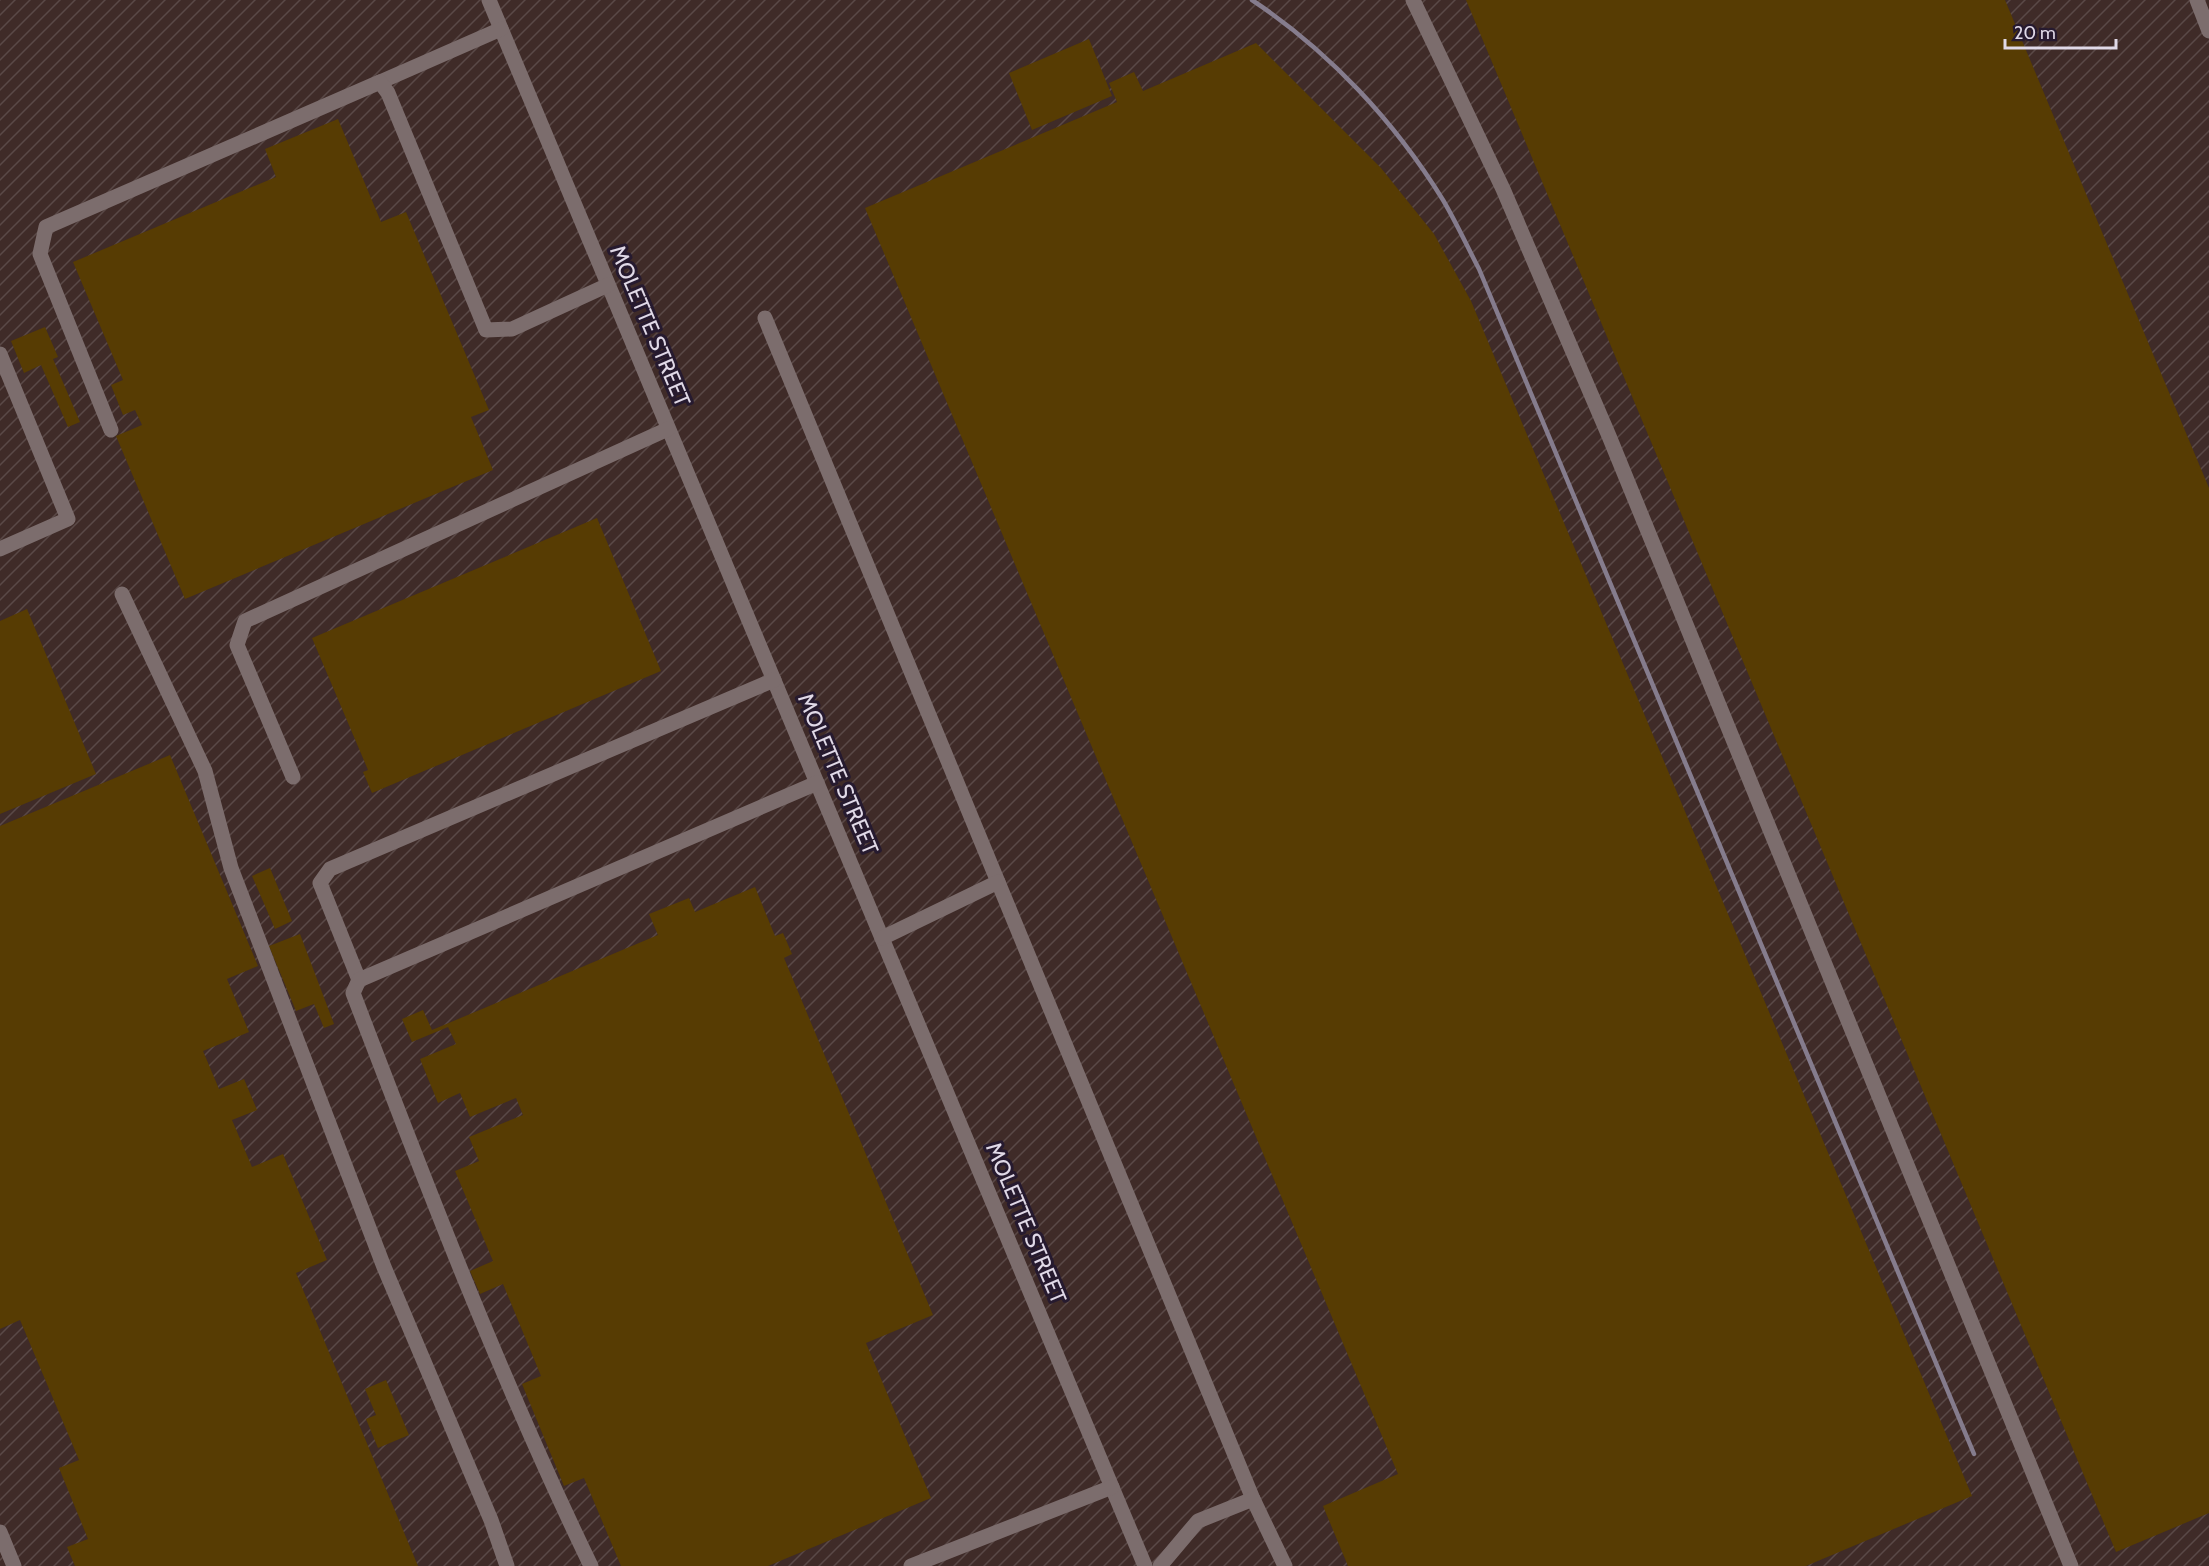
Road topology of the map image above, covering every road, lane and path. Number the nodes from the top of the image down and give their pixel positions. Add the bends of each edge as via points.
1 (489, 0) edge
2 (1413, 0) edge
3 (2197, 0) edge
4 (501, 29) junction
5 (2209, 31) edge
6 (380, 82) junction
7 (609, 285) junction
8 (765, 318) dead end
9 (0, 354) edge
10 (668, 429) junction
11 (111, 430) dead end
12 (0, 549) edge
13 (122, 594) dead end
14 (774, 680) junction
15 (293, 777) dead end
16 (817, 783) junction
17 (998, 882) junction
18 (882, 938) junction
19 (360, 980) junction
20 (1112, 1487) junction
21 (1253, 1499) junction
22 (0, 1532) edge
23 (14, 1566) edge
24 (507, 1566) edge
25 (591, 1566) edge
26 (911, 1566) edge
27 (1145, 1566) edge
28 (1160, 1566) edge
29 (1285, 1566) edge
30 (2071, 1566) edge

1 - 4 street, MOLETTE STREET
2 - 30 street via 1503,189 1609,436
3 - 5 street
4 - 6 street
4 - 7 street, MOLETTE STREET
6 - 7 street via 388,93 486,330 512,329
6 - 11 street via 46,227 40,254
7 - 10 street, MOLETTE STREET
8 - 17 street
9 - 12 street via 68,519
10 - 14 street, MOLETTE STREET
10 - 15 street via 245,621 237,645
13 - 24 street via 205,771 231,868 384,1267
14 - 16 street, MOLETTE STREET
14 - 19 street via 330,869 320,883
16 - 18 street, MOLETTE STREET
16 - 19 street
17 - 18 street
17 - 21 street
18 - 20 street, MOLETTE STREET
19 - 25 street via 353,993 444,1233 544,1469
20 - 26 street
20 - 27 street, MOLETTE STREET
21 - 28 street via 1198,1521
21 - 29 street
22 - 23 street

